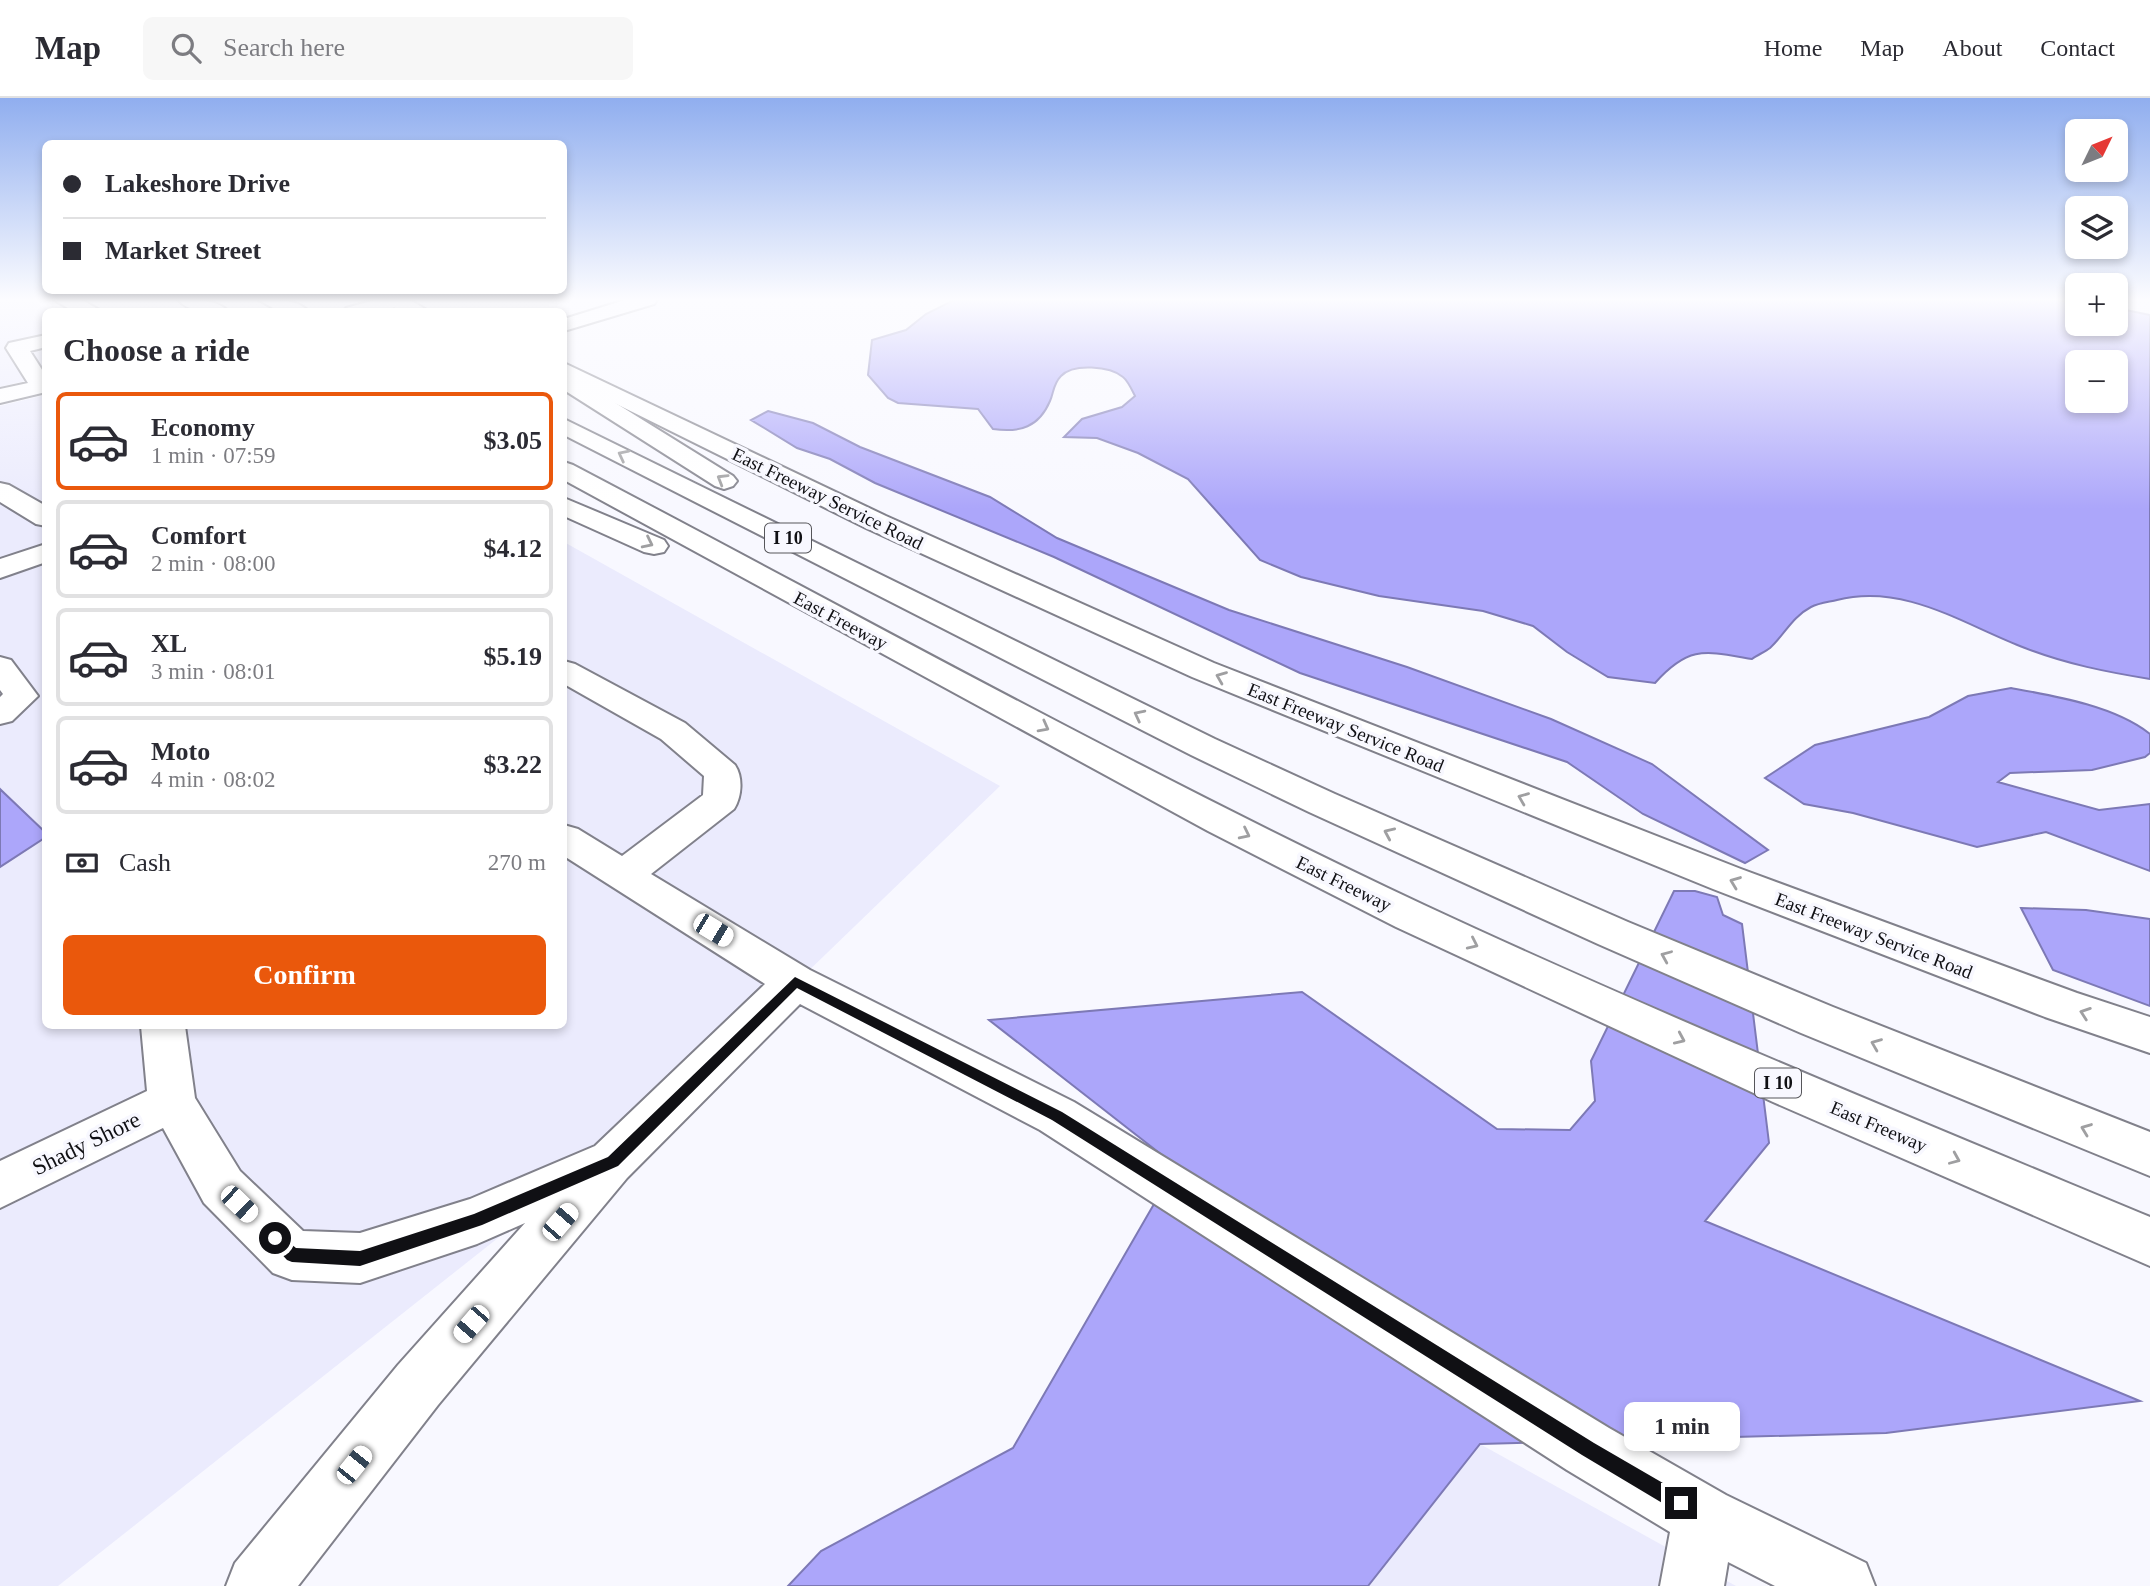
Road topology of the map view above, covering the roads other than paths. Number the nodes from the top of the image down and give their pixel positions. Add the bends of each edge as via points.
1 (567, 371) edge
2 (567, 383) edge
3 (42, 385) edge
4 (0, 396) edge
5 (567, 427) edge
6 (567, 472) edge
7 (0, 491) edge
8 (567, 507) edge
9 (42, 516) edge
10 (42, 553) edge
11 (0, 569) edge
12 (1013, 650) junction
13 (0, 667) edge
14 (567, 673) edge
15 (984, 695) junction
16 (0, 714) edge
17 (567, 840) edge
18 (623, 874) junction
19 (795, 982) junction
20 (163, 1029) edge
21 (2150, 1035) edge
22 (172, 1101) junction
23 (2150, 1154) edge
24 (613, 1161) junction
25 (0, 1185) edge
26 (2150, 1241) edge
27 (1704, 1517) junction
28 (258, 1586) edge
29 (1692, 1586) edge
30 (1843, 1586) edge

21 -> 1 main road, East Freeway Service Road via 1727,880 1203,670 876,522
12 -> 2 main road
3 - 4 main road
12 -> 5 main road, I 10
6 - 15 main road, East Freeway / I 10
7 - 9 main road
8 -> 15 main road
10 - 11 main road
23 -> 12 main road, I 10 via 1816,1020 1451,861 1203,747
13 - 16 main road via 21,696
14 - 18 main road via 673,731 722,773 721,800
15 -> 26 main road, East Freeway / I 10 via 1221,822 1411,915 1790,1088
17 - 18 main road
18 - 19 main road
19 - 24 main road
19 - 27 main road via 1057,1116
20 - 22 main road
22 - 24 main road via 222,1187 292,1255 360,1258 477,1220
22 - 25 main road, Shady Shore
24 - 28 main road via 418,1384
27 - 29 main road
27 - 30 main road

